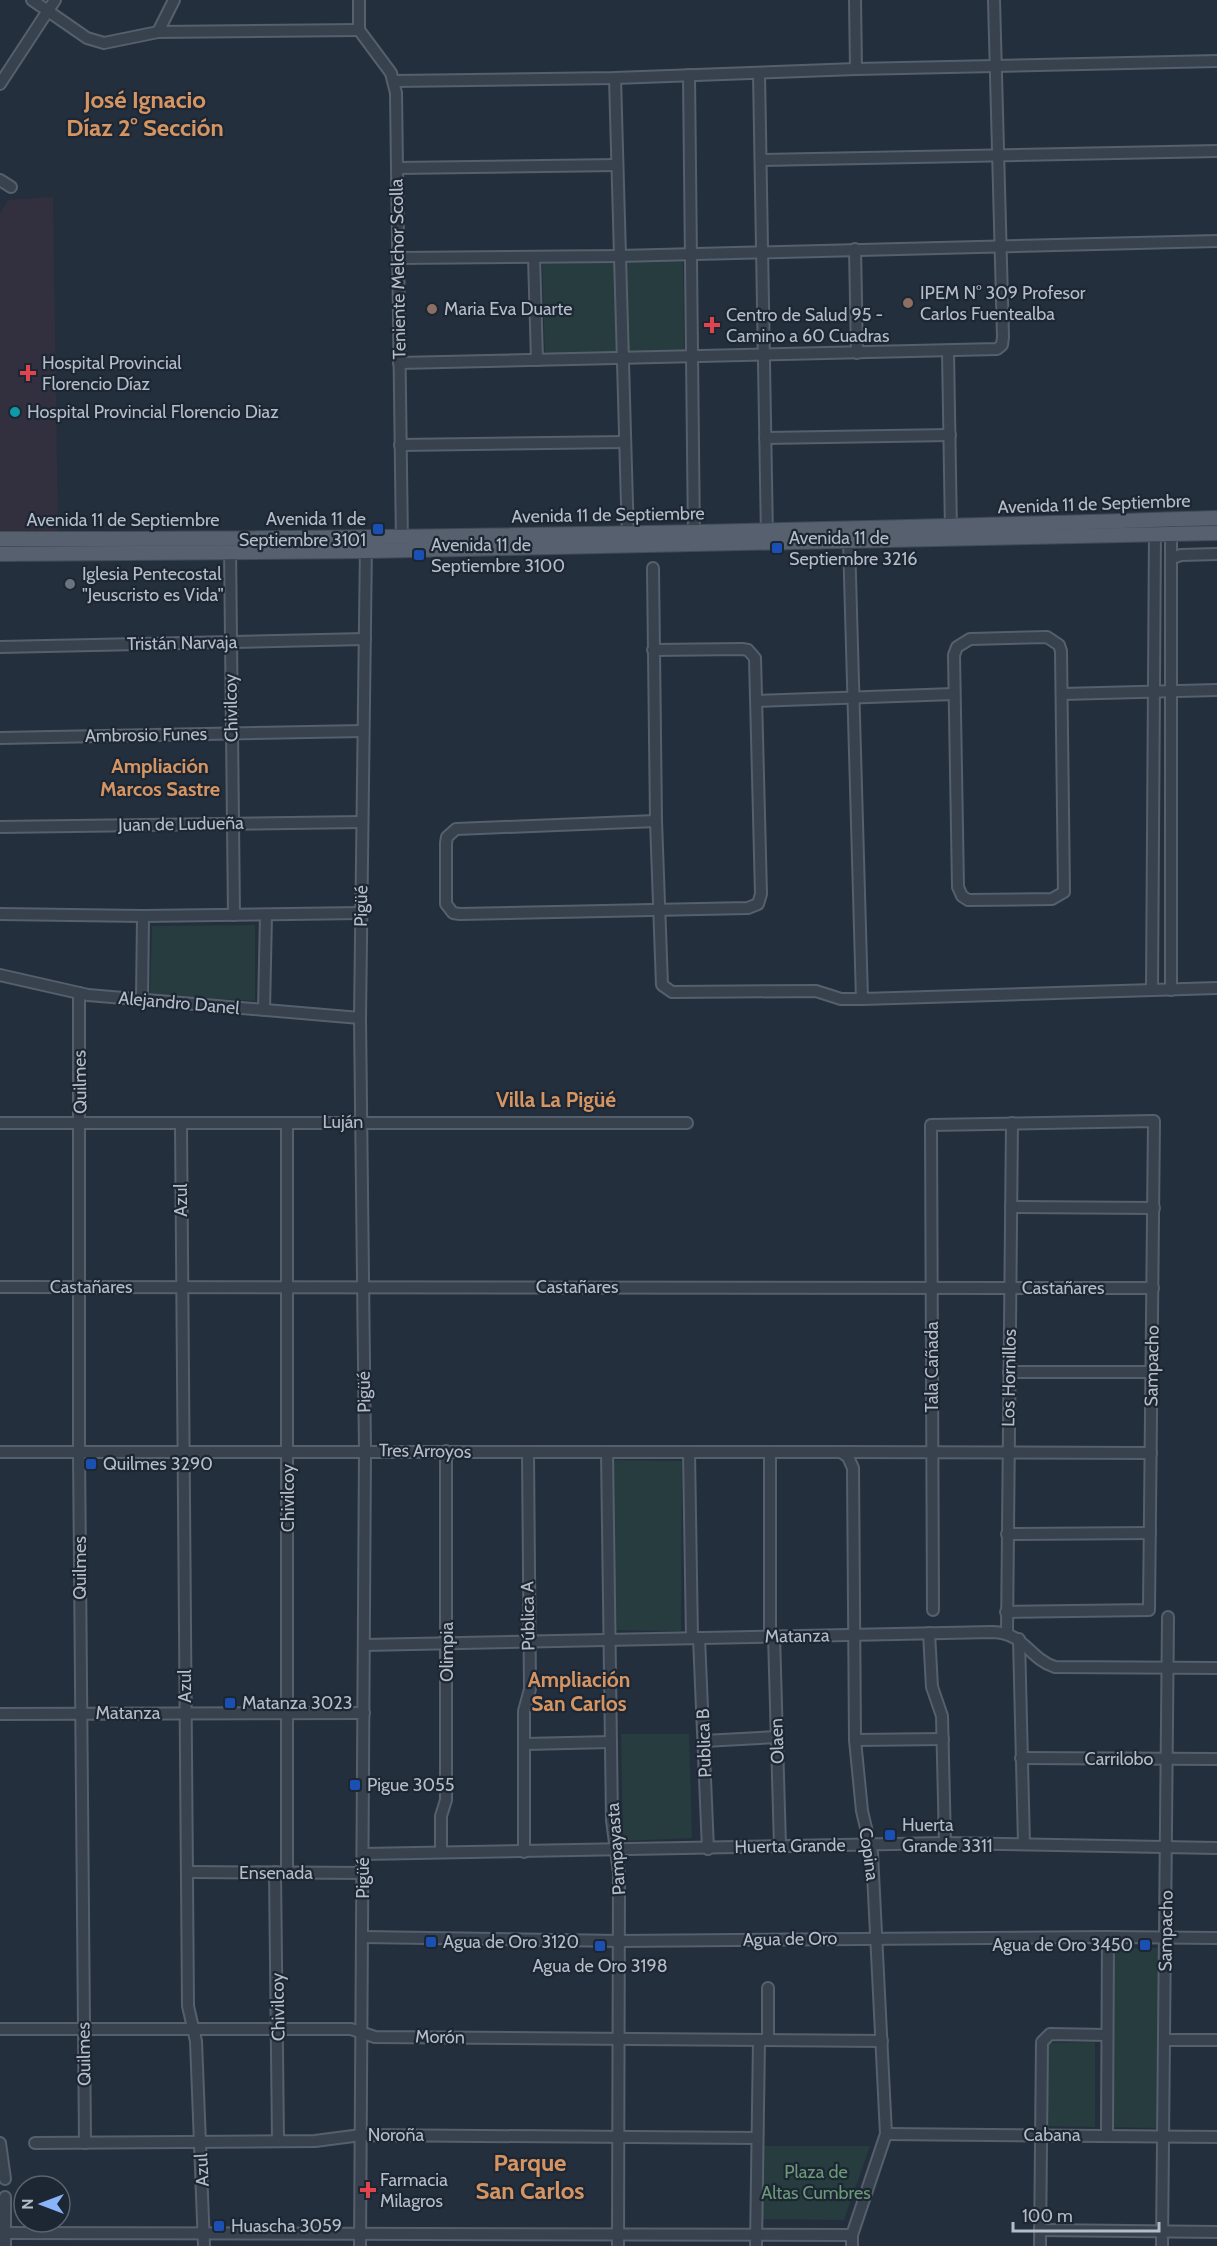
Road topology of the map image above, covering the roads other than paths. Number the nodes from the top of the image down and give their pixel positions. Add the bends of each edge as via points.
1 (32, 0) edge
2 (55, 0) edge
3 (174, 0) edge
4 (359, 0) edge
5 (855, 0) edge
6 (994, 0) edge
7 (48, 11) junction
8 (359, 30) junction
9 (158, 32) junction
10 (1217, 61) edge
11 (996, 65) junction
12 (856, 69) junction
13 (759, 73) junction
14 (689, 75) junction
15 (615, 78) junction
16 (395, 81) junction
17 (0, 84) edge
18 (1217, 151) edge
19 (998, 155) junction
20 (760, 160) junction
21 (617, 165) junction
22 (397, 168) junction
23 (0, 180) edge
24 (11, 188) dead end
25 (1217, 241) edge
26 (1002, 248) junction
27 (855, 249) junction
28 (762, 251) junction
29 (690, 254) junction
30 (619, 256) junction
31 (534, 257) junction
32 (399, 258) junction
33 (948, 351) junction
34 (857, 353) junction
35 (764, 356) junction
36 (692, 357) junction
37 (622, 358) junction
38 (537, 360) junction
39 (399, 363) junction
40 (950, 435) junction
41 (765, 438) junction
42 (625, 442) junction
43 (400, 445) junction
44 (1217, 518) edge
45 (1171, 519) junction
46 (1154, 520) junction
47 (627, 532) junction
48 (952, 532) junction
49 (1217, 533) edge
50 (1155, 534) junction
51 (1171, 534) junction
52 (766, 536) junction
53 (694, 538) junction
54 (0, 539) edge
55 (849, 541) junction
56 (366, 544) junction
57 (402, 544) junction
58 (230, 545) junction
59 (628, 547) junction
60 (0, 554) edge
61 (1217, 554) edge
62 (1172, 558) junction
63 (653, 568) dead end
64 (365, 639) junction
65 (231, 642) junction
66 (0, 647) edge
67 (653, 650) junction
68 (1217, 690) edge
69 (1155, 692) junction
70 (1170, 692) junction
71 (954, 694) junction
72 (1062, 694) junction
73 (854, 698) junction
74 (758, 701) junction
75 (363, 731) junction
76 (232, 734) junction
77 (0, 738) edge
78 (656, 821) junction
79 (363, 822) junction
80 (233, 824) junction
81 (0, 827) edge
82 (658, 910) junction
83 (0, 914) edge
84 (361, 914) junction
85 (234, 915) junction
86 (266, 915) junction
87 (143, 916) junction
88 (0, 975) edge
89 (1217, 988) edge
90 (1152, 990) junction
91 (1171, 990) junction
92 (79, 993) junction
93 (862, 999) junction
94 (142, 1001) junction
95 (264, 1010) junction
96 (360, 1018) junction
97 (361, 1122) junction
98 (0, 1123) edge
99 (287, 1123) junction
100 (687, 1123) dead end
101 (1012, 1123) junction
102 (80, 1124) junction
103 (181, 1124) junction
104 (1011, 1207) junction
105 (1154, 1208) junction
106 (0, 1287) edge
107 (80, 1287) junction
108 (182, 1287) junction
109 (288, 1287) junction
110 (363, 1287) junction
111 (932, 1287) junction
112 (1010, 1287) junction
113 (1153, 1288) junction
114 (1009, 1372) junction
115 (1152, 1372) junction
116 (365, 1450) junction
117 (183, 1451) junction
118 (288, 1451) junction
119 (446, 1451) junction
120 (0, 1452) edge
121 (79, 1452) junction
122 (528, 1452) junction
123 (689, 1452) junction
124 (770, 1452) junction
125 (607, 1453) junction
126 (932, 1453) junction
127 (1008, 1453) junction
128 (1151, 1453) junction
129 (845, 1455) junction
130 (1150, 1533) junction
131 (1007, 1534) junction
132 (933, 1610) dead end
133 (1006, 1611) junction
134 (1168, 1617) dead end
135 (1007, 1632) junction
136 (929, 1633) junction
137 (854, 1635) junction
138 (772, 1636) junction
139 (695, 1638) junction
140 (1019, 1639) junction
141 (609, 1640) junction
142 (528, 1642) junction
143 (447, 1643) junction
144 (364, 1645) junction
145 (1168, 1668) junction
146 (1217, 1668) edge
147 (81, 1713) junction
148 (185, 1713) junction
149 (288, 1713) junction
150 (364, 1713) junction
151 (0, 1714) edge
152 (777, 1737) junction
153 (943, 1739) junction
154 (855, 1740) junction
155 (704, 1741) junction
156 (611, 1742) junction
157 (525, 1744) junction
158 (1022, 1758) junction
159 (1167, 1759) junction
160 (1217, 1759) edge
161 (945, 1843) junction
162 (1024, 1844) junction
163 (871, 1845) junction
164 (780, 1846) junction
165 (1166, 1847) junction
166 (1217, 1848) edge
167 (708, 1849) junction
168 (616, 1851) junction
169 (441, 1852) junction
170 (524, 1852) junction
171 (363, 1854) junction
172 (189, 1872) junction
173 (275, 1872) junction
174 (287, 1872) junction
175 (363, 1874) junction
176 (363, 1937) junction
177 (1108, 1937) junction
178 (1166, 1937) junction
179 (877, 1938) junction
180 (1217, 1938) edge
181 (620, 1941) junction
182 (768, 1988) dead end
183 (83, 2028) junction
184 (194, 2028) junction
185 (279, 2028) junction
186 (0, 2029) edge
187 (362, 2031) junction
188 (1107, 2035) junction
189 (620, 2040) junction
190 (764, 2040) junction
191 (1164, 2040) junction
192 (1217, 2040) edge
193 (882, 2041) junction
194 (886, 2134) junction
195 (361, 2135) junction
196 (1041, 2135) junction
197 (1107, 2135) junction
198 (1162, 2136) junction
199 (619, 2137) junction
200 (1217, 2137) edge
201 (757, 2138) junction
202 (278, 2141) junction
203 (201, 2142) junction
204 (0, 2143) edge
205 (35, 2143) dead end
206 (85, 2143) junction
207 (5, 2179) dead end
208 (5, 2197) dead end
209 (1040, 2230) junction
210 (1162, 2230) junction
211 (1217, 2232) edge
212 (3, 2233) edge
213 (204, 2233) junction
214 (360, 2233) junction
215 (618, 2233) junction
216 (756, 2234) junction
217 (852, 2241) edge
218 (5, 2246) edge
219 (204, 2246) edge
220 (360, 2246) edge
221 (618, 2246) edge
222 (756, 2246) edge
223 (1040, 2246) edge
224 (1162, 2246) edge

1 - 7 street
2 - 7 street
3 - 9 street
4 - 8 street
5 - 12 street
6 - 11 street
7 - 9 street via 95,41 112,42
7 - 17 street
8 - 9 street
8 - 16 street
10 - 11 street
11 - 12 street
11 - 19 street
12 - 13 street
13 - 14 street
13 - 20 street
14 - 15 street
14 - 29 street
15 - 16 street
15 - 21 street
16 - 22 street, Teniente Melchor Scolla
18 - 19 street
19 - 20 street
19 - 26 street
20 - 28 street
21 - 22 street
21 - 30 street
22 - 32 street, Teniente Melchor Scolla
23 - 24 street
25 - 26 street
26 - 27 street
26 - 33 street via 1002,345 992,351
27 - 28 street
27 - 34 street
28 - 29 street
28 - 35 street
29 - 30 street
29 - 36 street
30 - 31 street
30 - 37 street
31 - 32 street
31 - 38 street
32 - 39 street, Teniente Melchor Scolla
33 - 34 street
33 - 40 street
34 - 35 street
35 - 36 street
35 - 41 street
36 - 37 street
36 - 53 street
37 - 38 street
37 - 42 street
38 - 39 street
39 - 43 street, Teniente Melchor Scolla
40 - 41 street
40 - 48 street
41 - 52 street
42 - 43 street
42 - 47 street
43 - 57 street, Teniente Melchor Scolla
44 - 45 main road, Avenida 11 de Septiembre
45 - 46 main road, Avenida 11 de Septiembre
45 - 51 street
46 - 48 main road, Avenida 11 de Septiembre
46 - 50 street
47 - 53 main road, Avenida 11 de Septiembre
47 - 57 main road, Avenida 11 de Septiembre
47 - 59 street
48 - 50 main road, Avenida 11 de Septiembre
48 - 52 main road, Avenida 11 de Septiembre
48 - 55 main road, Avenida 11 de Septiembre
49 - 51 main road, Avenida 11 de Septiembre
50 - 51 main road, Avenida 11 de Septiembre
50 - 69 street
51 - 62 street
52 - 53 main road, Avenida 11 de Septiembre
52 - 55 main road, Avenida 11 de Septiembre
53 - 59 main road, Avenida 11 de Septiembre
54 - 58 main road, Avenida 11 de Septiembre
55 - 73 street
56 - 57 main road, Avenida 11 de Septiembre
56 - 58 main road, Avenida 11 de Septiembre
56 - 64 street, Pigüé
57 - 59 main road, Avenida 11 de Septiembre
58 - 60 main road, Avenida 11 de Septiembre
58 - 65 street, Chivilcoy
61 - 62 street
62 - 70 street
63 - 67 street
64 - 65 street, Tristán Narvaja
64 - 75 street, Pigüé
65 - 66 street, Tristán Narvaja
65 - 76 street, Chivilcoy
67 - 74 street via 748,650 755,658
67 - 78 street
68 - 70 street
69 - 70 street
69 - 72 street
69 - 90 street
70 - 91 street
71 - 72 street via 954,655 963,641 1047,637 1061,651
71 - 72 street via 958,887 962,896 972,900 1052,899 1064,892
71 - 73 street
73 - 74 street
73 - 93 street
74 - 82 street via 758,904 747,908
75 - 76 street, Ambrosio Funes
75 - 79 street, Pigüé
76 - 77 street, Ambrosio Funes
76 - 80 street, Chivilcoy
78 - 82 street
78 - 82 street via 456,830 446,843 446,904 459,914
79 - 80 street, Juan de Ludueña
79 - 84 street, Pigüé
80 - 81 street, Juan de Ludueña
80 - 85 street, Chivilcoy
82 - 93 street via 661,979 666,990 816,991 841,999
83 - 87 street
84 - 86 street
84 - 96 street, Pigüé
85 - 86 street
85 - 87 street
86 - 95 street
87 - 94 street
88 - 92 street, Alejandro Danel
89 - 91 street
90 - 91 street
90 - 93 street
92 - 94 street, Alejandro Danel
92 - 102 street, Quilmes
94 - 95 street, Alejandro Danel
95 - 96 street, Alejandro Danel
96 - 97 street, Pigüé
97 - 99 street, Luján
97 - 100 street, Luján
97 - 110 street, Pigüé
98 - 102 street, Luján
99 - 103 street, Luján
99 - 109 street, Chivilcoy
101 - 104 street, Los Hornillos
101 - 105 street, Sampacho via 1154,1121
101 - 111 street, Tala Cañada via 931,1125
102 - 103 street, Luján
102 - 107 street, Quilmes
103 - 108 street, Azul
104 - 105 street
104 - 112 street, Los Hornillos
105 - 113 street, Sampacho
106 - 107 street, Castañares
107 - 108 street, Castañares
107 - 121 street, Quilmes
108 - 109 street, Castañares
108 - 117 street, Azul
109 - 110 street, Castañares
109 - 118 street, Chivilcoy
110 - 111 street, Castañares
110 - 116 street, Pigüé
111 - 112 street, Castañares
111 - 126 street, Tala Cañada
112 - 113 street, Castañares
112 - 114 street, Los Hornillos
113 - 115 street, Sampacho
114 - 115 street
114 - 127 street, Los Hornillos
115 - 128 street, Sampacho
116 - 118 street, Tres Arroyos
116 - 119 street, Tres Arroyos
116 - 144 street, Pigüé
117 - 118 street, Tres Arroyos
117 - 121 street, Tres Arroyos
117 - 148 street, Azul
118 - 149 street, Chivilcoy
119 - 122 street, Tres Arroyos
119 - 143 street, Olimpia
120 - 121 street, Tres Arroyos
121 - 147 street, Quilmes
122 - 125 street, Tres Arroyos
122 - 142 street, Pública A
123 - 124 street, Tres Arroyos
123 - 125 street, Tres Arroyos
123 - 139 street, Publica B
124 - 129 street, Tres Arroyos
124 - 138 street, Olaen
125 - 141 street, Pampayasta
126 - 127 street, Tres Arroyos
126 - 129 street, Tres Arroyos
126 - 132 street, Tala Cañada
127 - 128 street, Tres Arroyos
127 - 131 street, Los Hornillos
128 - 130 street, Sampacho
129 - 137 street, Copina via 853,1468
130 - 131 street
130 - 133 street, Sampacho via 1149,1610
131 - 133 street, Los Hornillos
133 - 135 street, Los Hornillos
134 - 145 street, Sampacho
135 - 136 street, Matanza
135 - 140 street
136 - 137 street, Matanza
136 - 153 street via 932,1687 942,1716
137 - 138 street, Matanza
137 - 154 street, Copina
138 - 139 street, Matanza
138 - 152 street, Olaen
139 - 141 street, Matanza
139 - 155 street, Publica B
140 - 145 street via 1047,1665 1055,1667
140 - 158 street
141 - 142 street, Matanza
141 - 156 street, Pampayasta
142 - 143 street, Matanza
142 - 157 street, Pública A via 530,1689 524,1711
143 - 144 street, Matanza
143 - 169 street, Olimpia via 446,1800 441,1816
144 - 150 street, Pigüé
145 - 146 street
145 - 159 street, Sampacho
147 - 148 street, Matanza
147 - 151 street, Matanza
147 - 183 street, Quilmes
148 - 149 street, Matanza
148 - 172 street, Azul
149 - 150 street, Matanza
149 - 174 street, Chivilcoy
150 - 171 street, Pigüé
152 - 155 street
152 - 164 street, Olaen
153 - 154 street
153 - 161 street
154 - 163 street, Copina via 862,1811
155 - 167 street, Publica B
156 - 157 street
156 - 168 street, Pampayasta
157 - 170 street, Pública A
158 - 159 street, Carrilobo
158 - 162 street
159 - 160 street, Carrilobo
159 - 165 street, Sampacho
161 - 162 street, Huerta Grande
161 - 163 street, Huerta Grande
162 - 165 street, Huerta Grande
163 - 164 street, Huerta Grande
163 - 179 street, Copina
164 - 167 street, Huerta Grande
165 - 166 street, Huerta Grande
165 - 178 street, Sampacho
167 - 168 street, Huerta Grande
168 - 170 street, Huerta Grande
168 - 181 street, Pampayasta
169 - 170 street, Huerta Grande
169 - 171 street, Huerta Grande
171 - 175 street, Pigüé
172 - 173 street, Ensenada
172 - 184 street, Azul via 188,2006
173 - 174 street, Ensenada
173 - 185 street, Chivilcoy
174 - 175 street, Ensenada
175 - 176 street, Pigüé
176 - 181 street, Agua de Oro
176 - 187 street, Pigüé
177 - 178 street, Agua de Oro
177 - 179 street, Agua de Oro
177 - 188 street
178 - 180 street, Agua de Oro
178 - 191 street, Sampacho
179 - 181 street, Agua de Oro
179 - 193 street, Copina
181 - 189 street, Pampayasta
182 - 190 street
183 - 184 street, Morón
183 - 186 street, Morón
183 - 206 street, Quilmes
184 - 185 street, Morón
184 - 203 street, Azul
185 - 187 street, Morón
185 - 202 street, Chivilcoy
187 - 189 street, Morón via 375,2037
187 - 195 street, Pigüé
188 - 196 street via 1046,2036 1042,2042
188 - 197 street
189 - 190 street, Morón
189 - 199 street, Pampayasta
190 - 193 street, Morón
190 - 201 street
191 - 192 street
191 - 198 street, Sampacho
193 - 194 street, Copina
194 - 196 street, Cabana
194 - 217 street, Copina
195 - 199 street, Noroña
195 - 202 street, Noroña
195 - 214 street, Pigüé
196 - 197 street, Cabana
196 - 209 street
197 - 198 street, Cabana
198 - 200 street, Cabana
198 - 210 street, Sampacho
199 - 201 street, Noroña
199 - 215 street, Pampayasta
201 - 216 street
202 - 203 street, Noroña
203 - 206 street, Noroña
203 - 213 street, Azul
204 - 207 street
205 - 206 street, Noroña
208 - 212 street
209 - 210 street
209 - 223 street
210 - 211 street
210 - 224 street, Sampacho
212 - 213 street
212 - 218 street
213 - 214 street
213 - 219 street, Azul
214 - 215 street
214 - 220 street, Pigüé
215 - 216 street
215 - 221 street, Pampayasta
216 - 217 street
216 - 222 street

